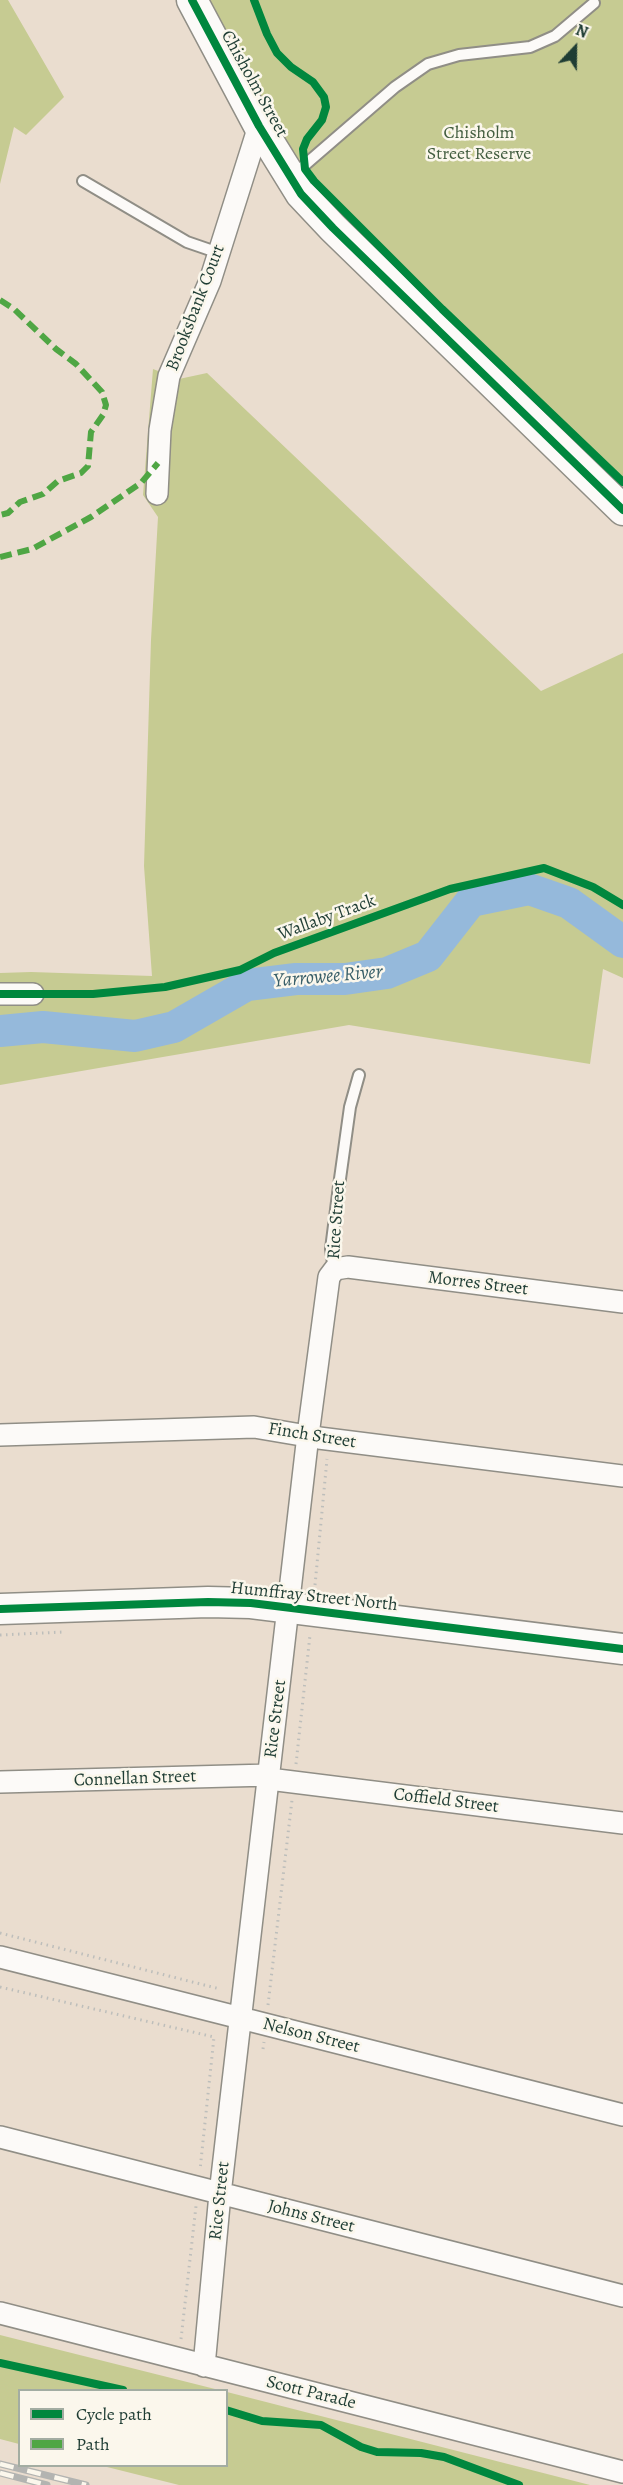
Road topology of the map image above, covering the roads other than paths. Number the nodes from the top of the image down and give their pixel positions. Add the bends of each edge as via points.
1 (192, 0) edge
2 (594, 3) dead end
3 (259, 126) junction
4 (290, 178) junction
5 (82, 181) dead end
6 (219, 253) junction
7 (157, 494) dead end
8 (623, 510) edge
9 (0, 994) edge
10 (33, 994) dead end
11 (359, 1075) dead end
12 (334, 1270) junction
13 (623, 1302) edge
14 (0, 1435) edge
15 (308, 1435) junction
16 (623, 1476) edge
17 (0, 1609) edge
18 (288, 1619) junction
19 (623, 1649) edge
20 (269, 1777) junction
21 (0, 1782) edge
22 (623, 1823) edge
23 (0, 1957) edge
24 (241, 2019) junction
25 (623, 2115) edge
26 (0, 2137) edge
27 (220, 2194) junction
28 (623, 2296) edge
29 (0, 2313) edge
30 (204, 2366) junction
31 (623, 2472) edge

1 - 3 street, Chisholm Street
2 - 4 lane via 555,36 530,47 459,55 428,64 395,87
3 - 4 street, Chisholm Street
3 - 6 street, Brooksbank Court
4 - 8 street, Chisholm Street via 333,228
5 - 6 lane via 187,242
6 - 7 street, Brooksbank Court via 167,383
9 - 10 street
11 - 12 lane, Rice Street via 350,1107 339,1186 332,1249
12 - 13 street, Morres Street via 348,1267
12 - 15 street, Rice Street via 327,1286
14 - 15 street, Finch Street via 245,1426
15 - 16 street, Finch Street
15 - 18 street, Rice Street
17 - 18 street, Humffray Street North via 208,1602
18 - 19 street, Humffray Street North
18 - 20 street, Rice Street
20 - 21 street, Connellan Street
20 - 22 street, Coffield Street
20 - 24 street, Rice Street
23 - 24 street, Nelson Street
24 - 25 street, Nelson Street
24 - 27 street, Rice Street
26 - 27 street, Johns Street
27 - 28 street, Johns Street
27 - 30 street, Rice Street
29 - 30 street, Scott Parade
30 - 31 street, Scott Parade

